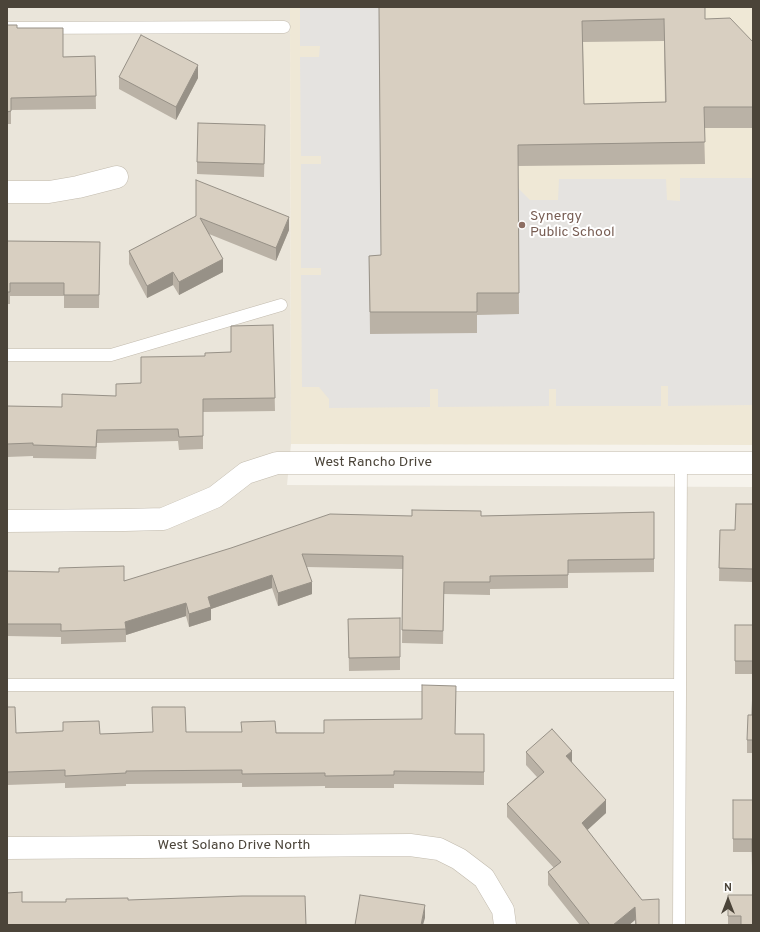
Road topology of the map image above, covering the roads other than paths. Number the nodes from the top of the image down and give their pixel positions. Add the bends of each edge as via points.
1 (284, 27) dead end
2 (7, 28) edge
3 (118, 177) dead end
4 (7, 192) edge
5 (281, 305) dead end
6 (7, 355) edge
7 (681, 463) junction
8 (753, 463) edge
9 (7, 521) edge
10 (7, 685) edge
11 (680, 685) junction
12 (7, 848) edge
13 (505, 925) edge
14 (679, 925) edge

1 - 2 lane
3 - 4 street via 48,192
5 - 6 lane via 111,354
7 - 8 street, West Rancho Drive
7 - 9 street, West Rancho Drive via 277,463 246,473 215,497 163,519
7 - 11 lane
10 - 11 lane
11 - 14 lane
12 - 13 street, West Solano Drive North via 410,845 439,849 459,859 484,878 503,910

